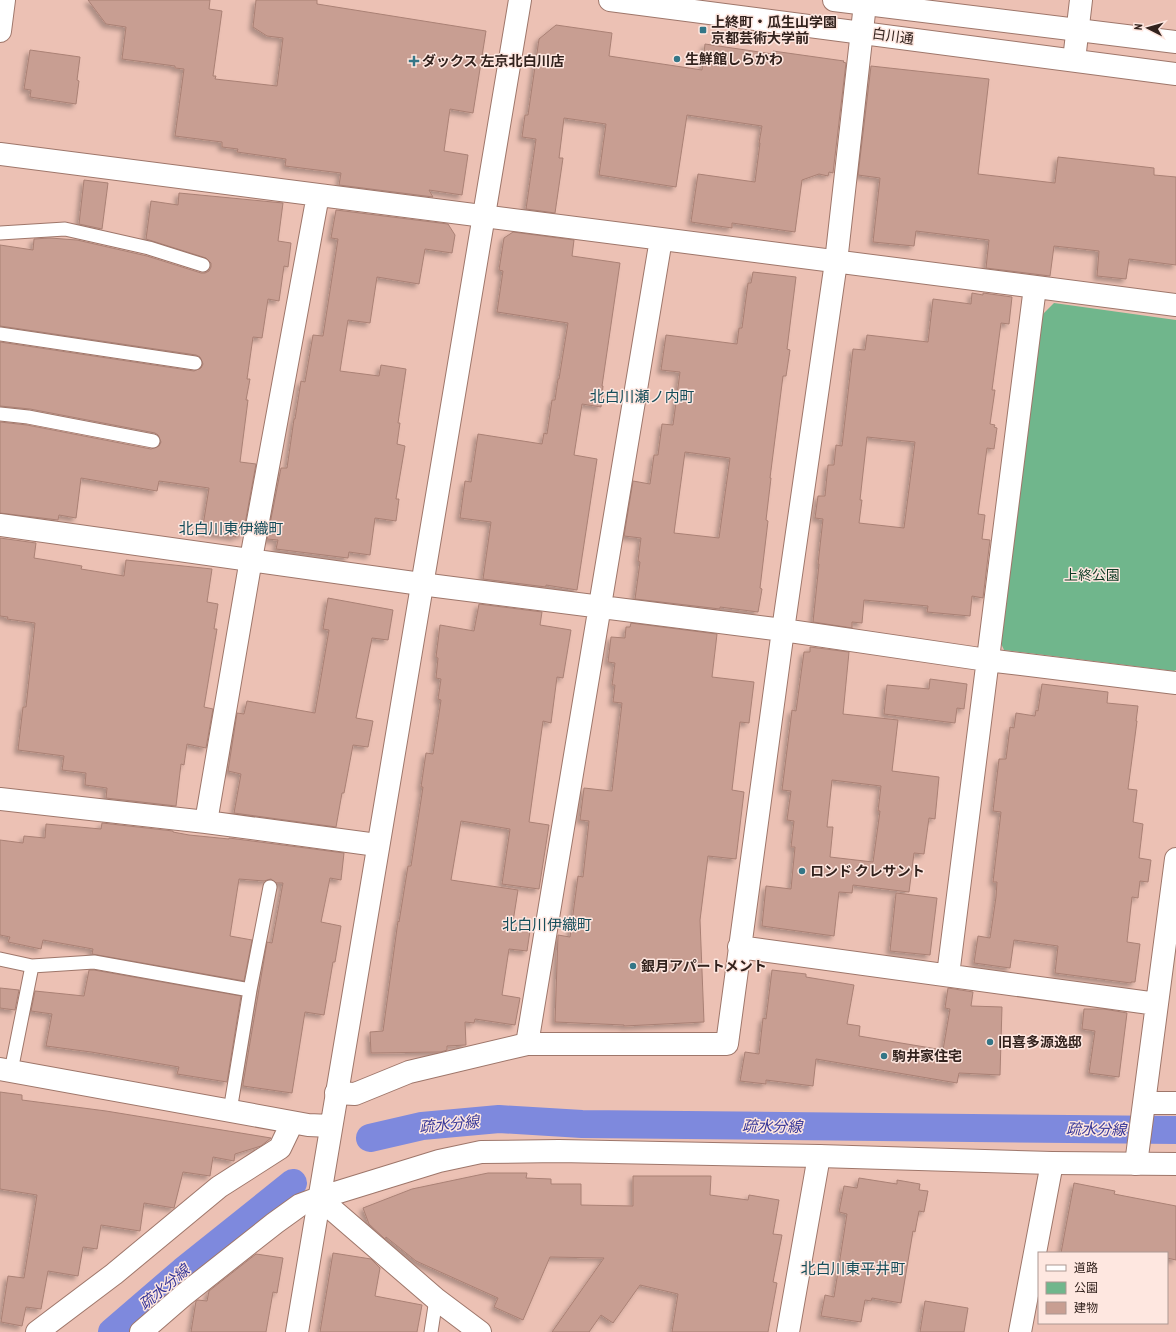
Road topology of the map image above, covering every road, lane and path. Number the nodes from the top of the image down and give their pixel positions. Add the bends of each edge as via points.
1 (4, 0) edge
2 (520, 0) edge
3 (610, 0) edge
4 (834, 0) edge
5 (1081, 0) edge
6 (865, 2) edge
7 (1078, 29) junction
8 (0, 31) edge
9 (861, 32) junction
10 (1176, 42) edge
11 (1074, 60) junction
12 (1176, 74) edge
13 (0, 154) edge
14 (318, 195) junction
15 (483, 217) junction
16 (0, 233) edge
17 (661, 239) junction
18 (836, 262) junction
19 (203, 265) dead end
20 (1035, 287) junction
21 (1176, 305) edge
22 (0, 334) edge
23 (195, 363) dead end
24 (0, 414) edge
25 (153, 441) dead end
26 (0, 526) edge
27 (251, 559) junction
28 (421, 584) junction
29 (600, 606) junction
30 (783, 630) junction
31 (987, 660) junction
32 (1176, 683) edge
33 (0, 799) edge
34 (206, 822) junction
35 (377, 845) junction
36 (1176, 859) edge
37 (270, 887) dead end
38 (739, 947) junction
39 (0, 959) edge
40 (32, 966) junction
41 (948, 975) junction
42 (250, 990) junction
43 (1157, 1004) junction
44 (527, 1044) junction
45 (6, 1070) edge
46 (336, 1093) junction
47 (1144, 1103) junction
48 (1176, 1103) edge
49 (230, 1111) junction
50 (292, 1123) junction
51 (331, 1126) junction
52 (819, 1156) junction
53 (1052, 1163) junction
54 (1136, 1164) junction
55 (1176, 1164) edge
56 (319, 1198) junction
57 (436, 1299) junction
58 (37, 1332) edge
59 (140, 1332) edge
60 (297, 1332) edge
61 (431, 1332) edge
62 (480, 1332) edge
63 (788, 1332) edge
64 (1020, 1332) edge

1 - 8 street
2 - 15 street
3 - 9 street, 白川通
4 - 6 street, 白川通
5 - 7 street
6 - 7 street, 白川通
6 - 9 street
7 - 10 street, 白川通
7 - 11 street
9 - 11 street, 白川通
9 - 18 street
11 - 12 street, 白川通
13 - 14 street
14 - 15 street
14 - 27 street
15 - 17 street
15 - 28 street
16 - 19 lane via 65,229 149,248
17 - 18 street
17 - 29 street
18 - 20 street
18 - 30 street
20 - 21 street
20 - 31 street
22 - 23 lane
24 - 25 lane
26 - 27 street
27 - 28 street
27 - 34 street
28 - 29 street
28 - 35 street
29 - 30 street
29 - 44 street
30 - 31 street
30 - 38 street
31 - 32 street
31 - 41 street
33 - 34 street
34 - 35 street
35 - 46 street
36 - 43 street
37 - 42 lane
38 - 41 street
38 - 44 street via 727,1044
39 - 40 lane
40 - 42 lane via 94,962
40 - 45 lane
41 - 43 street
42 - 49 lane
43 - 47 street
44 - 46 street via 409,1072 355,1094
45 - 49 street
46 - 51 street
47 - 48 street
47 - 54 street
49 - 50 street
50 - 51 street
50 - 58 street via 280,1148 219,1187 114,1274
51 - 56 street
52 - 53 street
52 - 56 street via 481,1152 439,1161
52 - 63 street
53 - 54 street
53 - 64 street
54 - 55 street
56 - 57 street
56 - 59 street via 300,1205 275,1223
56 - 60 street
57 - 61 lane
57 - 62 street

